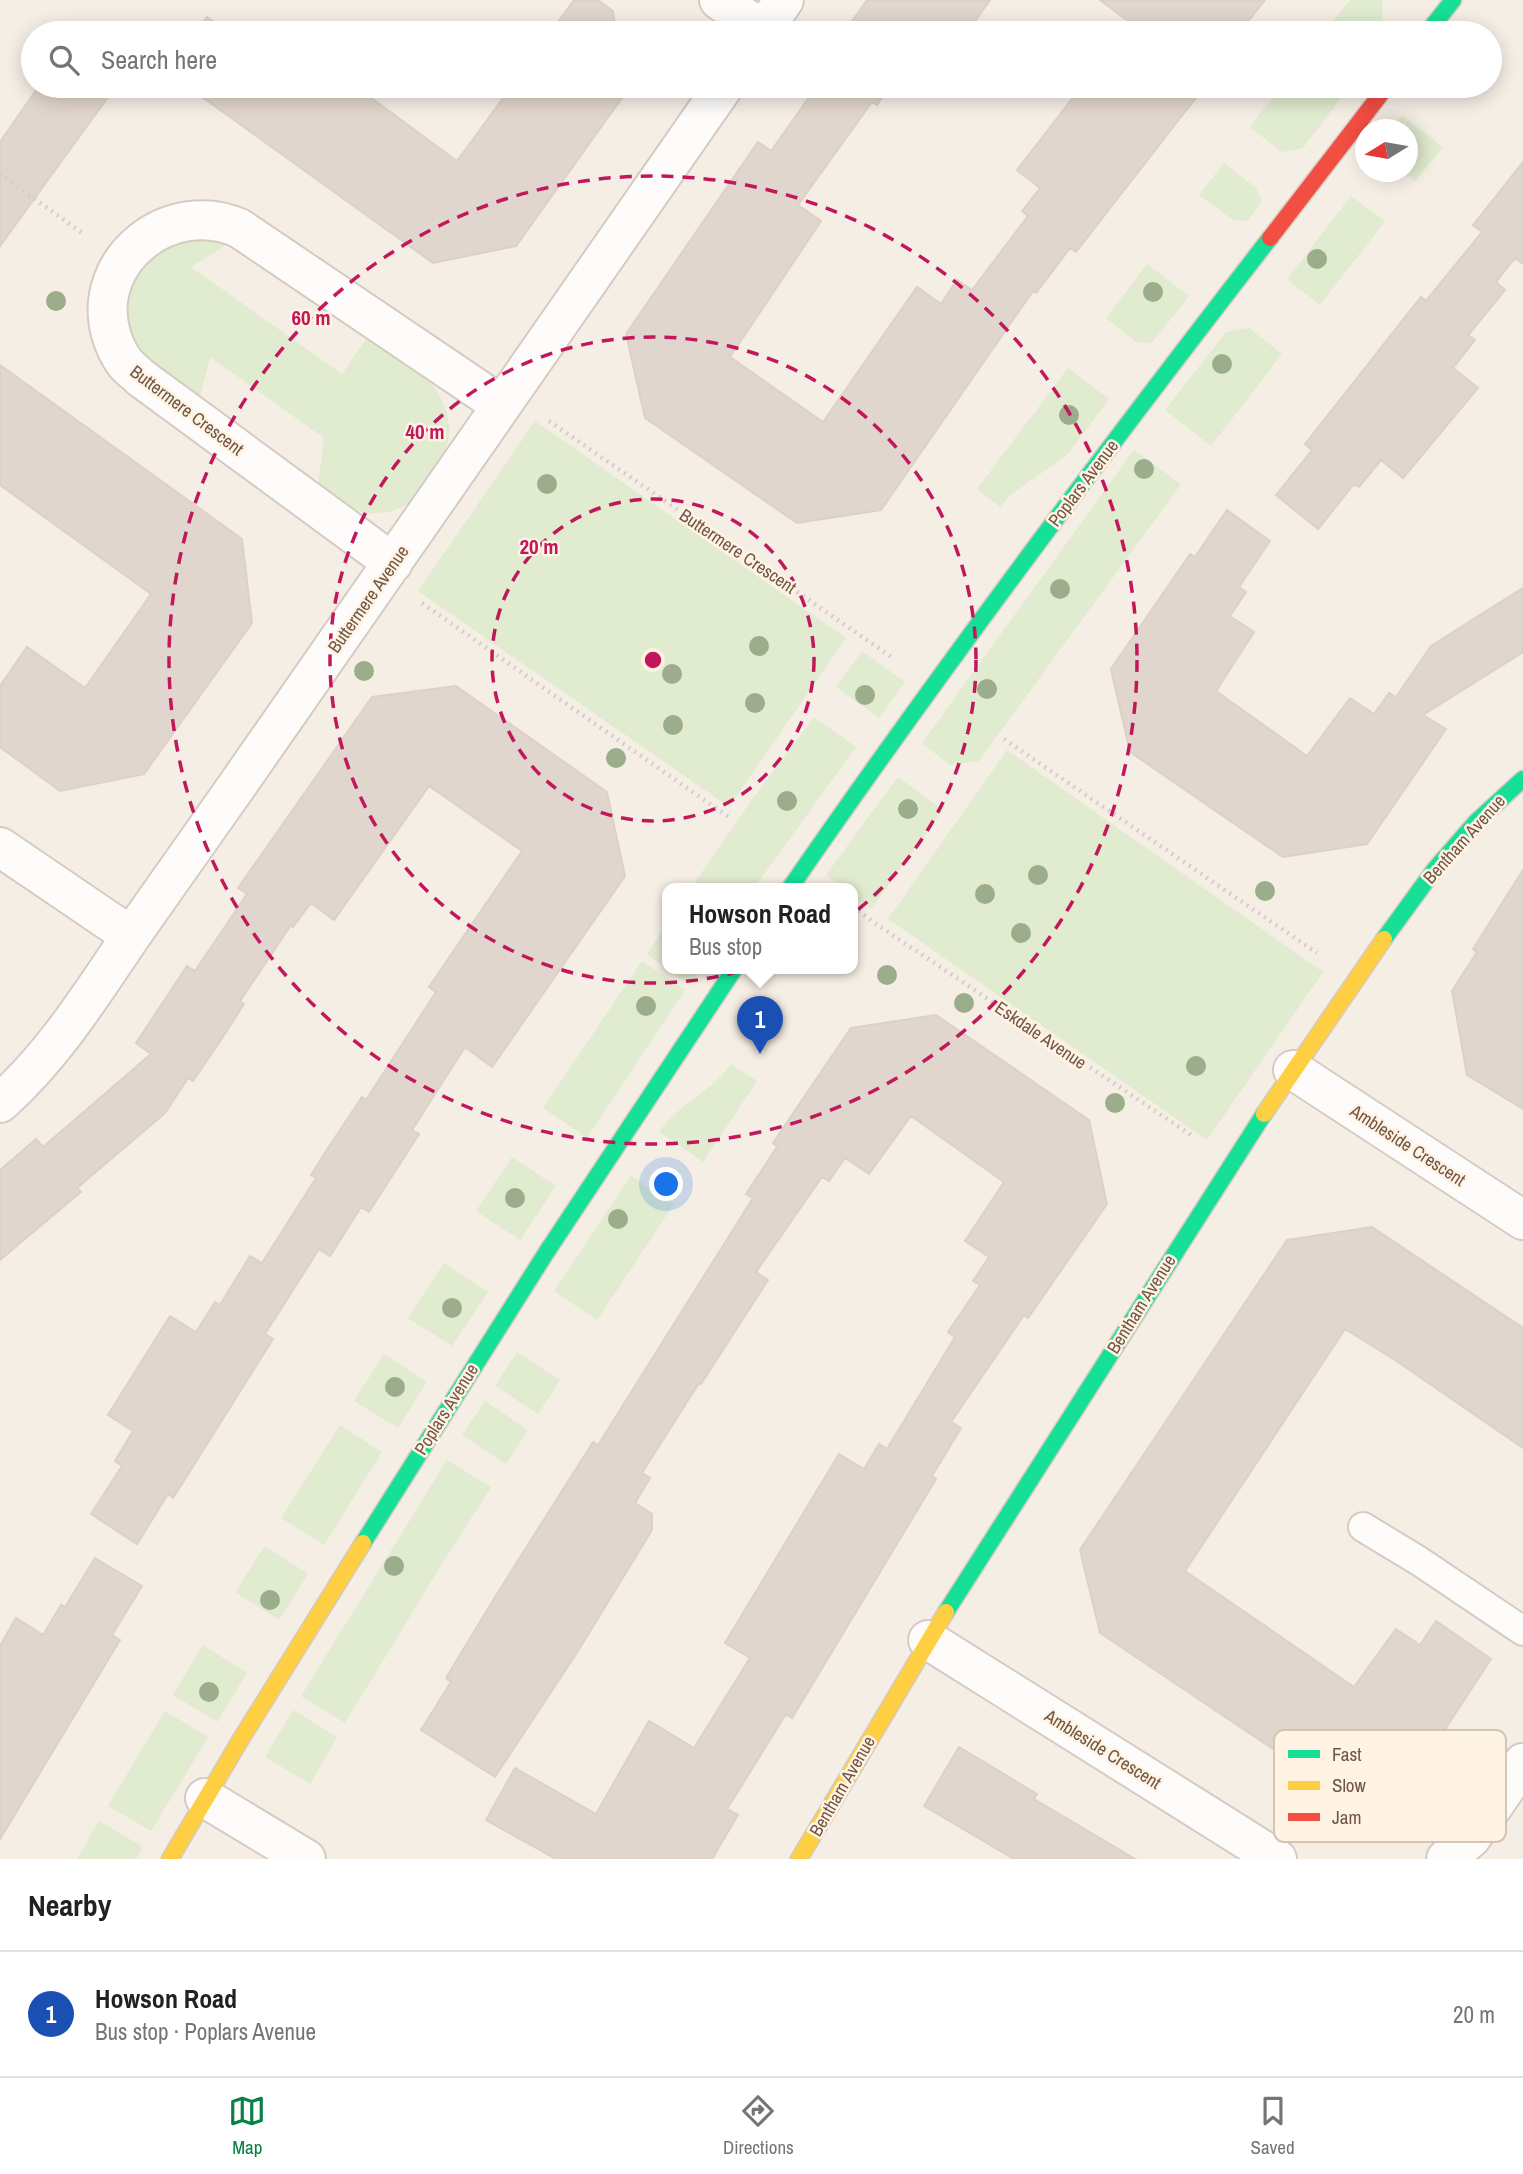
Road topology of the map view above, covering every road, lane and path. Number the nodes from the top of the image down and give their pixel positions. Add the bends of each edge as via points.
1 (719, 0) edge
2 (784, 0) edge
3 (1453, 0) edge
4 (747, 21) edge
5 (770, 21) edge
6 (1436, 21) edge
7 (716, 98) edge
8 (1378, 98) edge
9 (0, 174) edge
10 (123, 262) junction
11 (505, 399) junction
12 (388, 570) junction
13 (931, 685) junction
14 (1004, 739) dead end
15 (1523, 779) edge
16 (730, 818) dead end
17 (0, 847) edge
18 (793, 883) edge
19 (858, 910) edge
20 (131, 936) junction
21 (731, 974) edge
22 (1355, 979) junction
23 (1293, 1070) junction
24 (0, 1103) edge
25 (1231, 1162) junction
26 (1523, 1220) edge
27 (1363, 1527) dead end
28 (1523, 1631) edge
29 (928, 1640) junction
30 (1523, 1763) edge
31 (1506, 1788) edge
32 (205, 1798) junction
33 (1466, 1842) edge
34 (170, 1859) edge
35 (306, 1859) edge
36 (799, 1859) edge
37 (1277, 1859) edge
38 (1447, 1859) edge

1 - 4 street
2 - 5 street
3 - 6 street
7 - 11 street, Buttermere Avenue
8 - 13 street, Poplars Avenue
9 - 10 path
10 - 11 street, Buttermere Crescent via 142,240 166,227 203,219 222,221
10 - 12 street, Buttermere Crescent via 113,280 108,323 124,362
11 - 12 street, Buttermere Avenue
11 - 13 path, Buttermere Crescent
12 - 16 path
12 - 20 street, Buttermere Avenue
13 - 18 street, Poplars Avenue
14 - 22 path
15 - 22 street, Bentham Avenue via 1476,822 1435,869
17 - 20 street
19 - 25 path, Eskdale Avenue
20 - 24 street, Buttermere Avenue via 51,1051
21 - 32 street, Poplars Avenue via 506,1312
22 - 23 street, Bentham Avenue
23 - 25 street, Bentham Avenue
23 - 26 street, Ambleside Crescent
25 - 29 street, Bentham Avenue
27 - 28 lane
29 - 36 street, Bentham Avenue
29 - 37 street, Ambleside Crescent
30 - 31 street
32 - 34 street, Poplars Avenue
32 - 35 street
33 - 38 street

